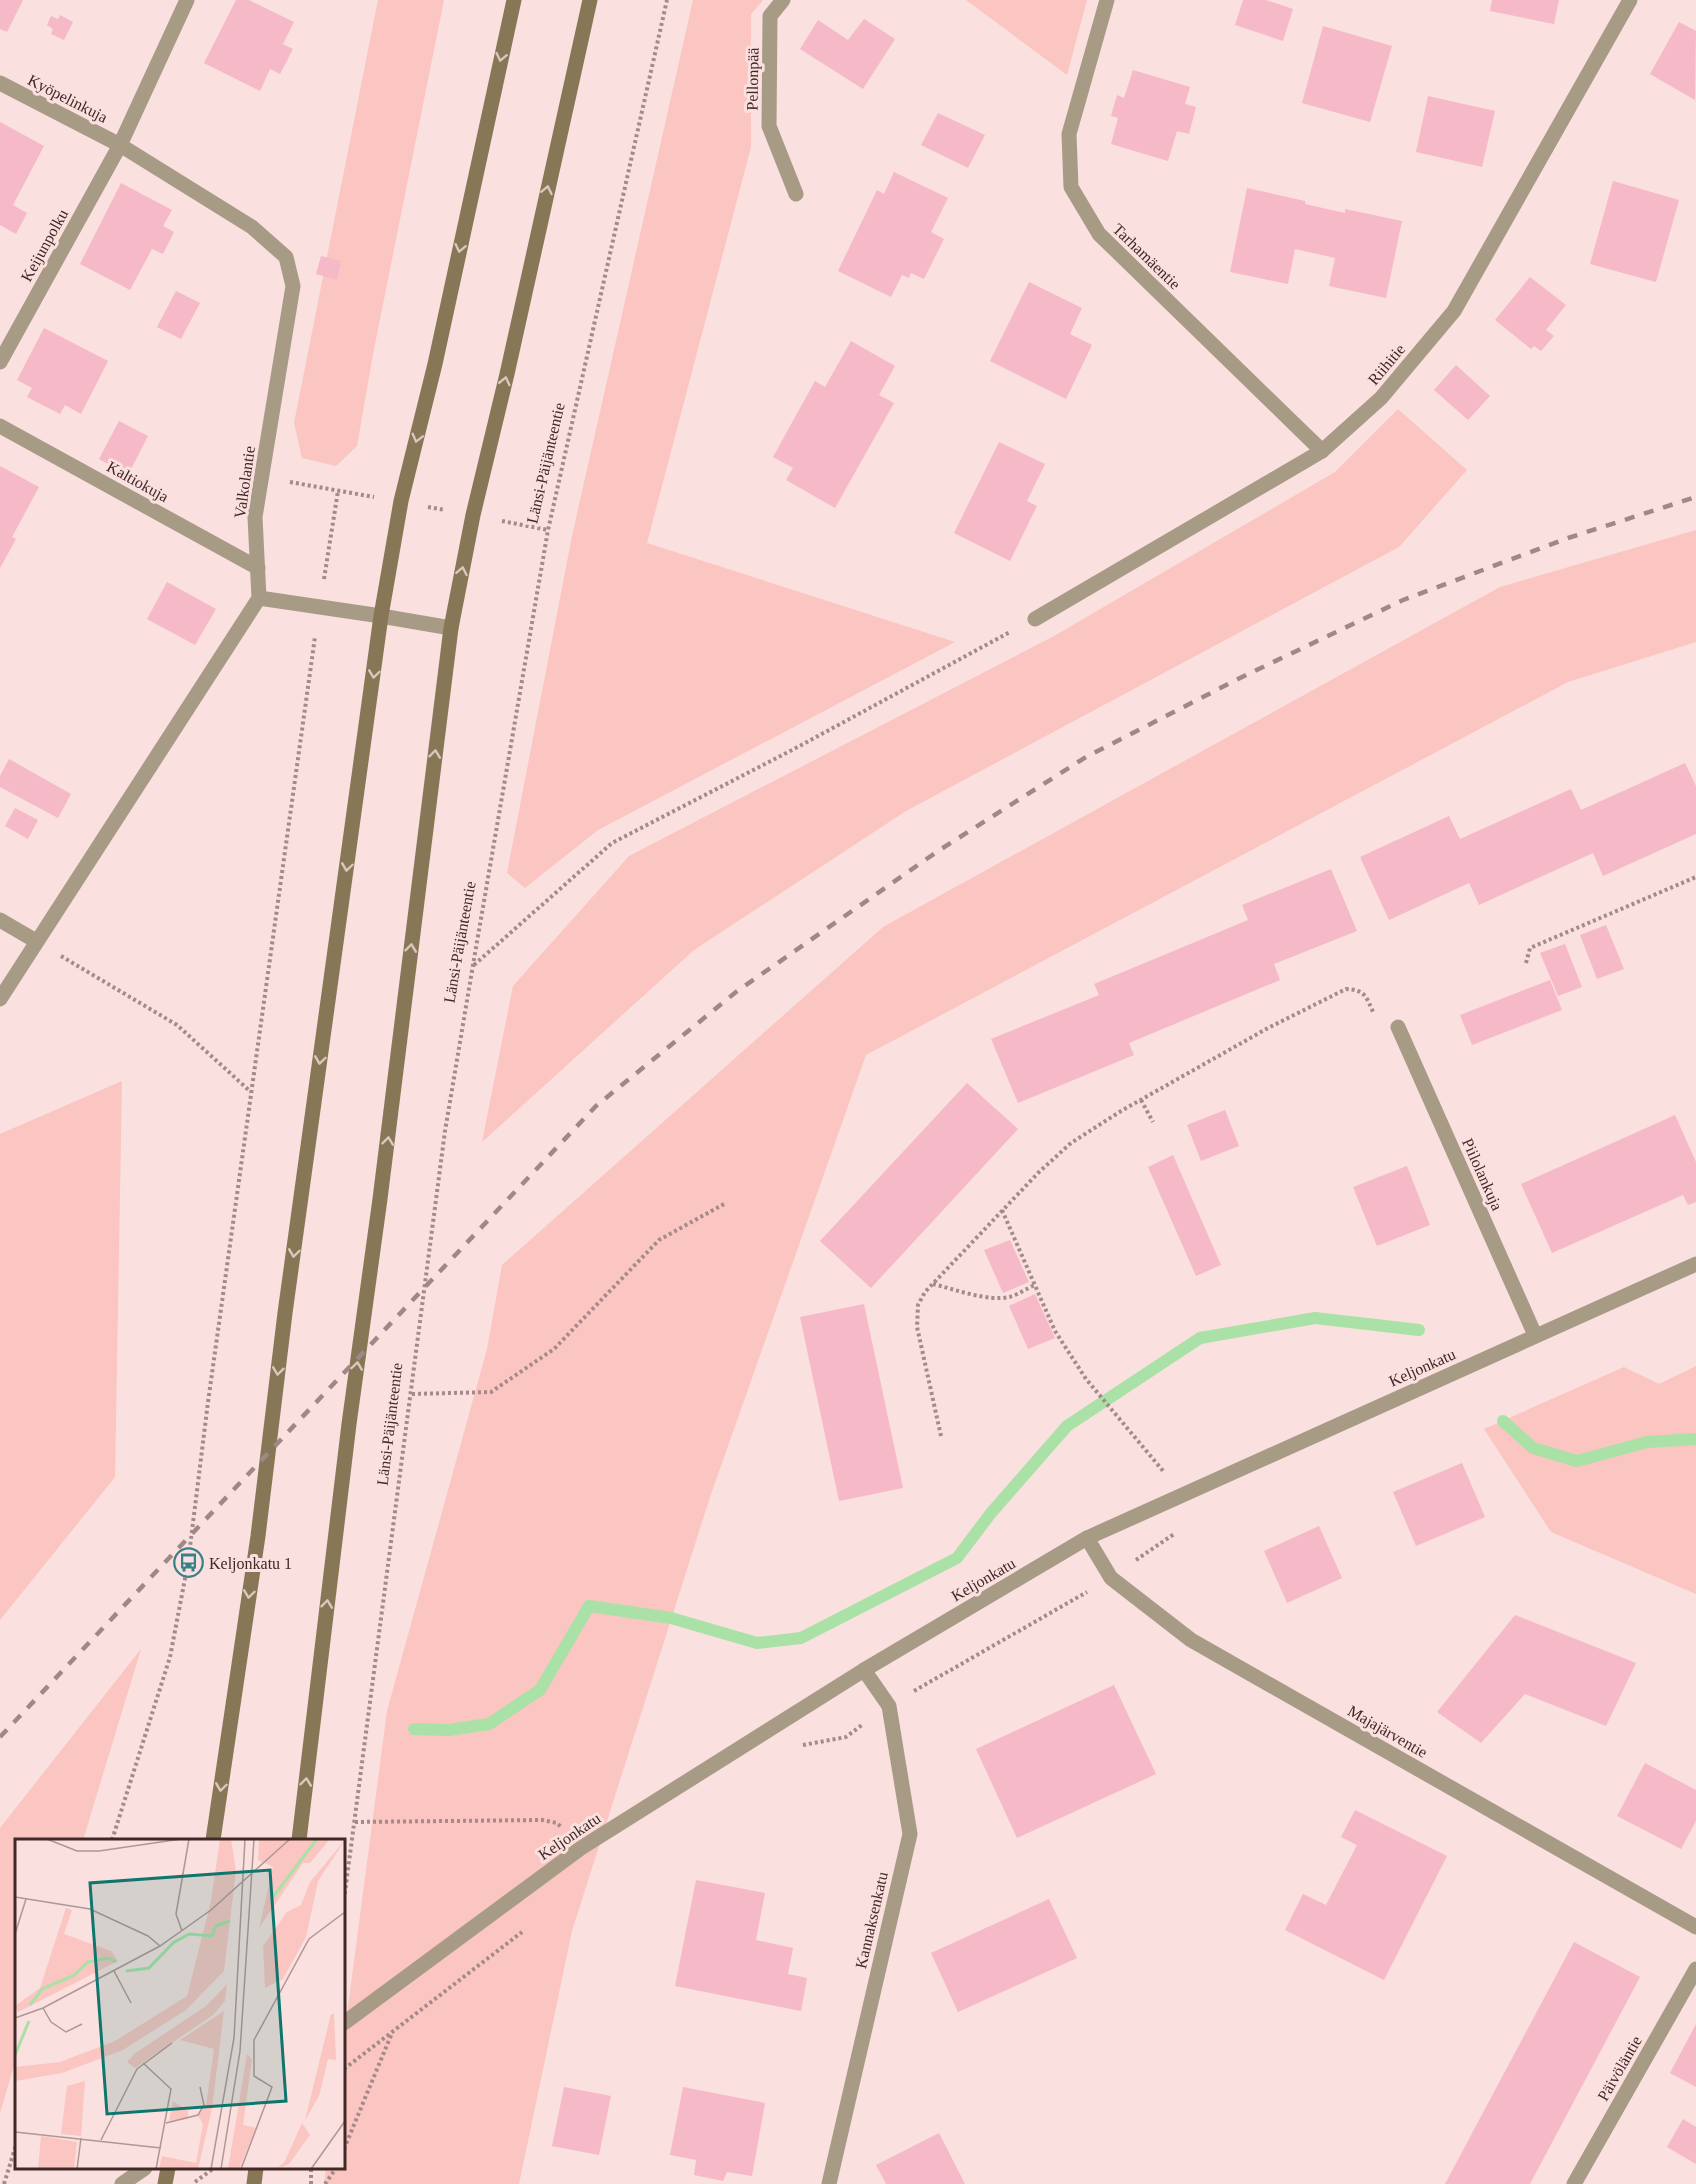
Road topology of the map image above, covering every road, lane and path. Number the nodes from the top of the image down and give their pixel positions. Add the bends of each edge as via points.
1 (187, 0) edge
2 (514, 0) edge
3 (590, 0) edge
4 (667, 0) edge
5 (783, 0) edge
6 (1107, 0) edge
7 (1630, 0) edge
8 (0, 83) edge
9 (120, 145) junction
10 (796, 194) dead end
11 (0, 362) edge
12 (0, 426) edge
13 (1322, 450) junction
14 (262, 476) junction
15 (258, 568) junction
16 (260, 598) junction
17 (319, 608) junction
18 (381, 616) junction
19 (1035, 619) joint
20 (451, 628) junction
21 (1696, 877) edge
22 (0, 920) edge
23 (36, 941) junction
24 (1526, 963) dead end
25 (473, 965) junction
26 (0, 999) edge
27 (1376, 1020) dead end
28 (1398, 1027) dead end
29 (251, 1093) junction
30 (1141, 1100) junction
31 (1153, 1122) dead end
32 (724, 1204) dead end
33 (1002, 1210) junction
34 (1696, 1264) edge
35 (933, 1284) junction
36 (1035, 1285) junction
37 (1535, 1335) junction
38 (412, 1394) junction
39 (941, 1436) dead end
40 (1166, 1474) dead end
41 (1182, 1527) dead end
42 (1087, 1538) junction
43 (1111, 1578) junction
44 (864, 1670) junction
45 (888, 1706) junction
46 (802, 1745) dead end
47 (355, 1822) junction
48 (112, 1839) edge
49 (213, 1839) edge
50 (299, 1839) edge
51 (581, 1848) junction
52 (345, 1893) edge
53 (1696, 1927) edge
54 (524, 1930) dead end
55 (1696, 1969) edge
56 (345, 2022) edge
57 (392, 2033) junction
58 (345, 2068) edge
59 (345, 2147) edge
60 (15, 2148) edge
61 (144, 2169) edge
62 (168, 2169) edge
63 (213, 2169) edge
64 (256, 2169) edge
65 (335, 2169) edge
66 (4, 2184) edge
67 (122, 2184) edge
68 (165, 2184) edge
69 (192, 2184) edge
70 (254, 2184) edge
71 (325, 2184) edge
72 (828, 2184) edge
73 (1574, 2184) edge

1 - 9 street
2 -> 18 main road via 435,364 401,501
20 -> 3 main road
4 - 25 path, Länsi-Päijänteentie via 548,530
5 - 10 street, Pellonpää via 770,16 769,126
6 - 13 street, Tarhamäentie via 1069,134 1071,187 1099,234
7 - 13 street, Riihitie via 1454,310 1382,398
8 - 9 street, Kyöpelinkuja
9 - 11 street, Keijunpolku
9 - 14 street, Valkolantie via 252,227 286,256 293,286
12 - 15 street, Kaltiokuja
13 - 19 street, Riihitie
14 - 15 street, Valkolantie via 255,517
14 - 17 path via 338,491
15 - 16 street, Valkolantie
16 - 17 street
16 - 23 street
17 - 18 street
17 - 29 path
18 - 20 street
18 -> 49 main road via 258,1536
19 - 25 path via 612,843
50 -> 20 main road
21 - 24 path via 1530,948
22 - 23 street
23 - 26 street
23 - 29 path via 177,1025
25 - 38 path, Länsi-Päijänteentie via 446,1131
27 - 30 path via 1365,994 1346,989
28 - 37 street, Piilolankuja
29 - 48 path via 188,1563 170,1657
30 - 31 path
30 - 33 path via 1071,1143
32 - 38 path via 658,1240 554,1349 491,1392
33 - 35 path
33 - 36 path
34 - 37 street, Keljonkatu
35 - 36 path via 999,1297 1010,1297
35 - 39 path via 918,1305 916,1317
36 - 40 path via 1055,1331 1086,1379
37 - 42 street, Keljonkatu
38 - 47 path, Länsi-Päijänteentie
41 - 43 path
42 - 43 street, Majajärventie
42 - 44 street, Keljonkatu
43 - 45 path
43 - 53 street, Majajärventie via 1191,1640
44 - 45 street, Kannaksenkatu
44 - 51 street, Keljonkatu
45 - 46 path via 846,1737
45 - 72 street, Kannaksenkatu via 910,1834
47 - 51 path via 542,1820 558,1823
47 - 52 path, Länsi-Päijänteentie
51 - 56 street, Keljonkatu
54 - 57 path
55 - 73 street, Päivöläntie
57 - 58 path
57 - 59 path
60 - 66 path
61 - 67 street
62 - 68 main road
63 - 69 path
64 - 70 main road
65 - 71 path

